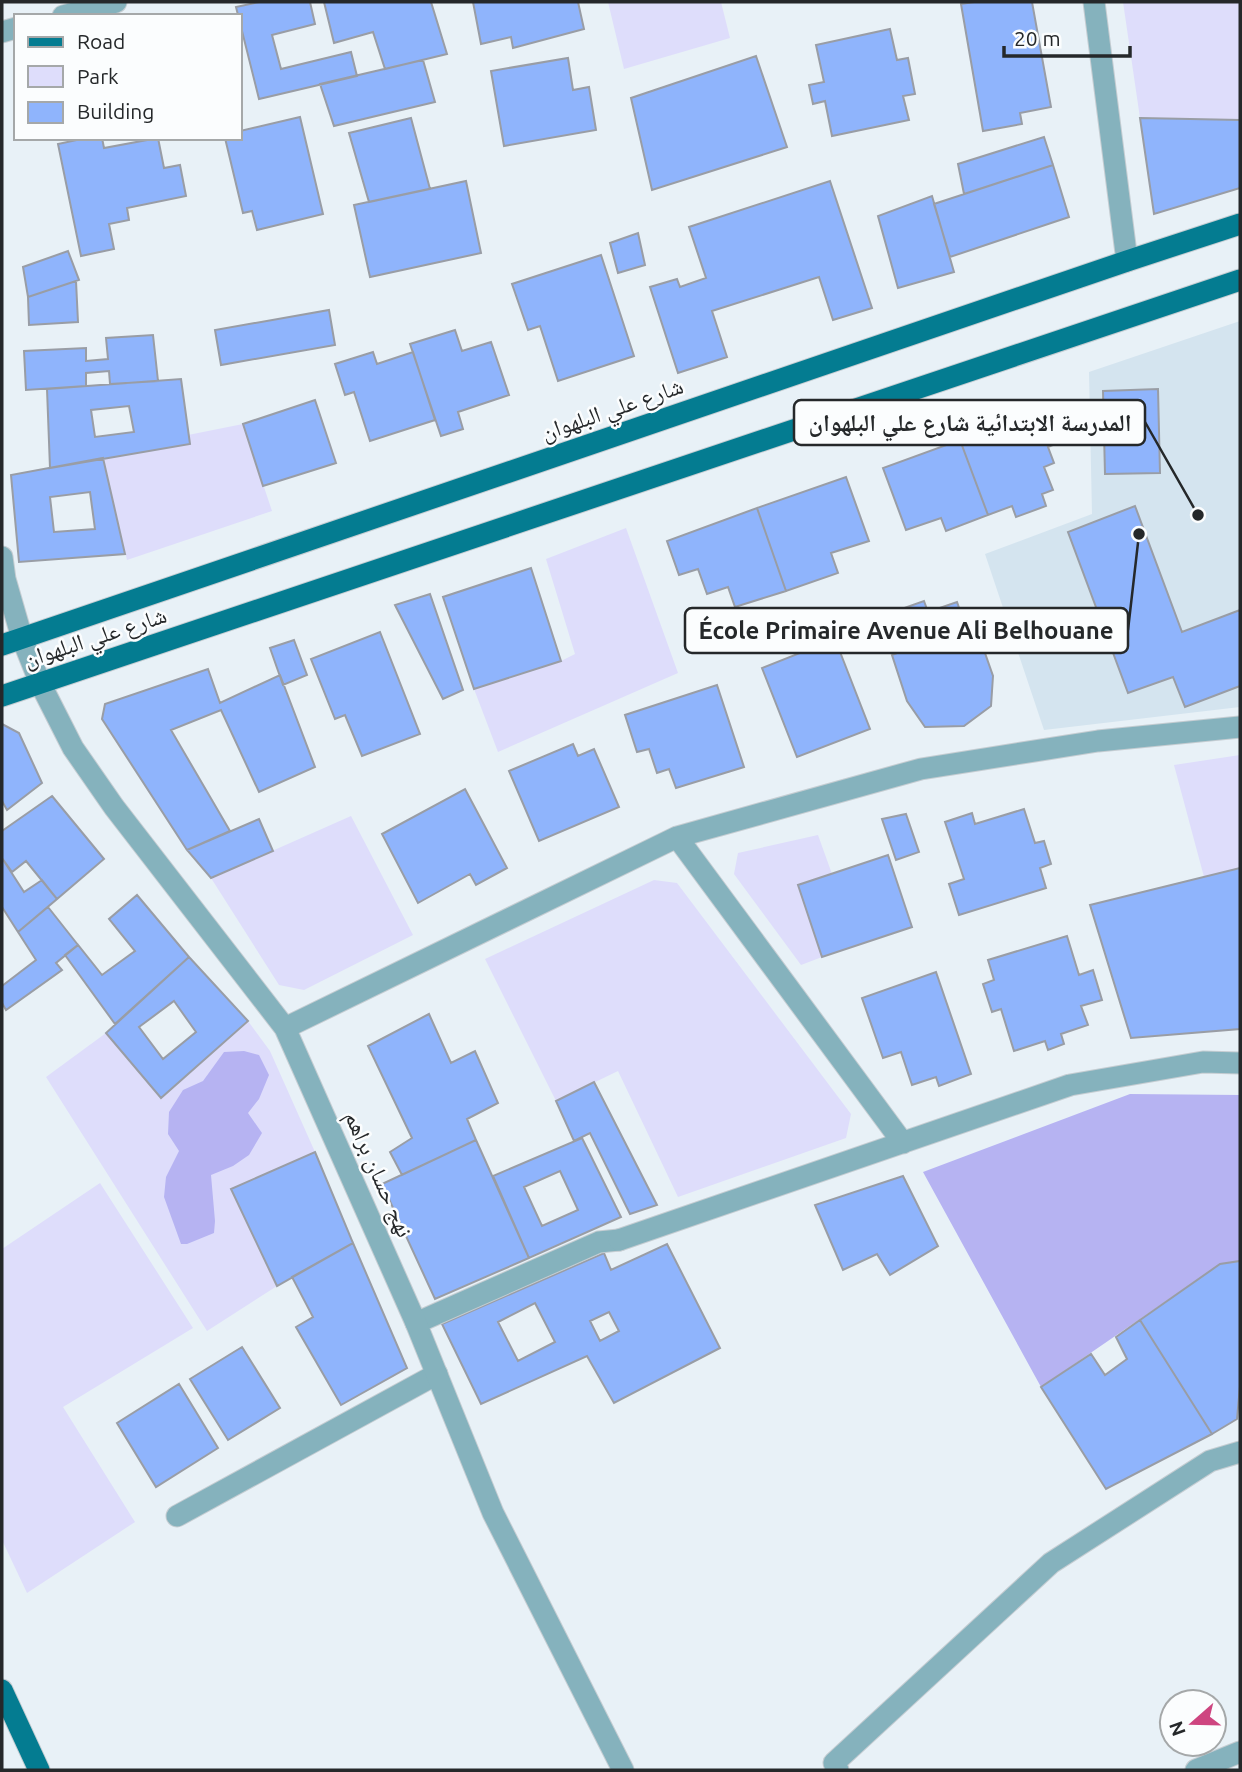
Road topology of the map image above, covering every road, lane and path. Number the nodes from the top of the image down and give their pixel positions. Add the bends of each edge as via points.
1 (117, 2) edge
2 (1094, 2) edge
3 (71, 14) edge
4 (1240, 224) edge
5 (1128, 261) junction
6 (1240, 280) edge
7 (2, 557) edge
8 (22, 638) junction
9 (2, 645) edge
10 (40, 683) junction
11 (2, 696) edge
12 (1240, 727) edge
13 (677, 837) junction
14 (285, 1028) junction
15 (1240, 1063) edge
16 (903, 1143) junction
17 (416, 1323) junction
18 (437, 1374) junction
19 (1240, 1452) edge
20 (177, 1516) dead end
21 (2, 1690) edge
22 (1240, 1752) edge
23 (39, 1770) edge
24 (623, 1770) edge
25 (838, 1770) edge
26 (1196, 1770) edge

1 - 3 street
2 - 5 street
4 - 5 main road, شارع علي البلهوان
5 - 8 main road, شارع علي البلهوان
6 - 10 main road, شارع علي البلهوان
7 - 8 street, نهج حسان براهم
8 - 9 main road, شارع علي البلهوان
8 - 10 street, نهج حسان براهم
10 - 11 main road, شارع علي البلهوان
10 - 14 street, نهج حسان براهم via 73,748 114,807
12 - 13 street via 1098,741 921,769
13 - 14 street
13 - 16 street
14 - 17 street, نهج حسان براهم
15 - 16 street via 1203,1062 1070,1085
16 - 17 street via 619,1240 599,1242
17 - 18 street, نهج حسان براهم
18 - 20 street
18 - 24 street, نهج حسان براهم via 493,1513
19 - 25 street via 1210,1461 1051,1563 834,1763
21 - 23 main road
22 - 26 street

